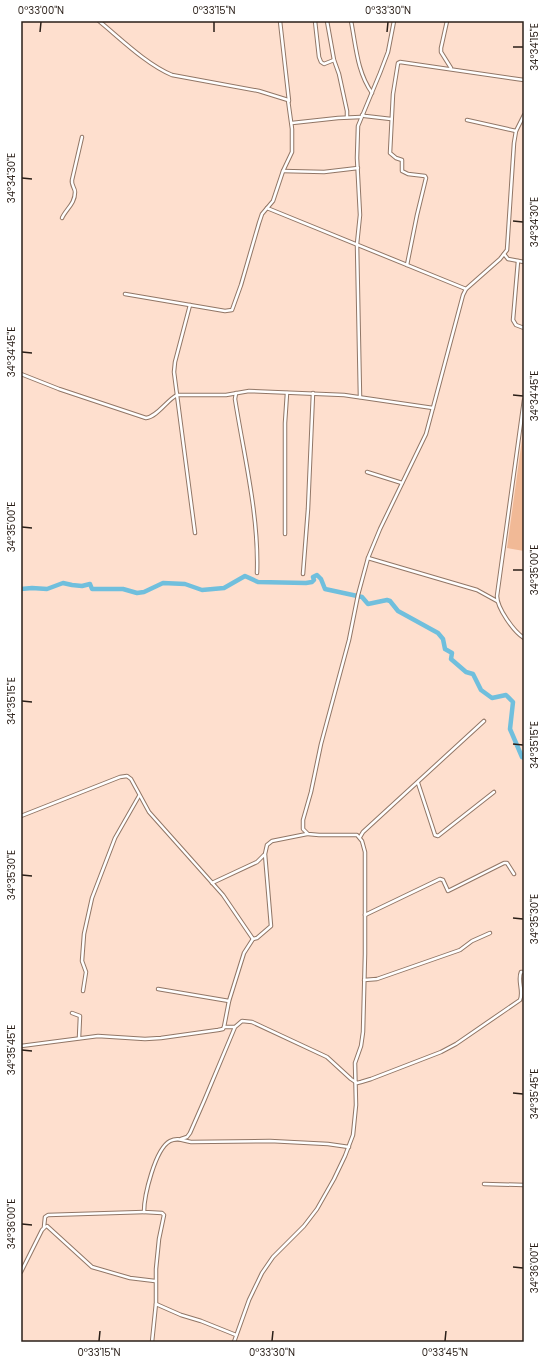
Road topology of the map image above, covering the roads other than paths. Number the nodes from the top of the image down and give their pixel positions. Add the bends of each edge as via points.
1 (99, 21) edge
2 (280, 21) edge
3 (315, 21) edge
4 (327, 21) edge
5 (351, 21) edge
6 (394, 21) edge
7 (447, 21) edge
8 (334, 60) junction
9 (451, 69) junction
10 (524, 80) edge
11 (372, 94) junction
12 (289, 102) junction
13 (524, 115) edge
14 (361, 116) junction
15 (347, 117) junction
16 (391, 119) junction
17 (467, 120) dead end
18 (292, 123) junction
19 (516, 131) junction
20 (82, 138) dead end
21 (358, 168) junction
22 (283, 171) junction
23 (267, 208) junction
24 (62, 218) dead end
25 (357, 244) junction
26 (504, 254) junction
27 (518, 262) junction
28 (524, 262) edge
29 (407, 265) junction
30 (466, 289) junction
31 (125, 294) dead end
32 (190, 305) junction
33 (524, 328) edge
34 (21, 374) edge
35 (236, 393) junction
36 (287, 393) junction
37 (313, 394) junction
38 (177, 395) junction
39 (360, 397) junction
40 (524, 400) edge
41 (433, 408) junction
42 (367, 472) dead end
43 (402, 483) junction
44 (195, 533) dead end
45 (285, 534) dead end
46 (368, 558) junction
47 (257, 573) dead end
48 (304, 574) dead end
49 (497, 601) junction
50 (524, 638) edge
51 (484, 721) dead end
52 (418, 783) junction
53 (494, 792) dead end
54 (140, 796) junction
55 (21, 816) edge
56 (308, 834) junction
57 (360, 837) junction
58 (265, 854) junction
59 (514, 874) dead end
60 (212, 883) junction
61 (365, 915) junction
62 (490, 933) dead end
63 (253, 939) junction
64 (524, 972) edge
65 (364, 980) junction
66 (158, 989) dead end
67 (83, 991) dead end
68 (229, 1000) junction
69 (72, 1013) dead end
70 (224, 1027) junction
71 (235, 1027) junction
72 (79, 1038) junction
73 (21, 1046) edge
74 (355, 1081) junction
75 (182, 1139) junction
76 (349, 1147) junction
77 (484, 1184) dead end
78 (524, 1185) edge
79 (144, 1212) junction
80 (44, 1227) junction
81 (21, 1272) edge
82 (155, 1281) junction
83 (156, 1304) junction
84 (236, 1335) junction
85 (152, 1342) edge
86 (234, 1342) edge

1 - 12 street via 140,55 172,75 259,91
2 - 12 street
3 - 8 street via 321,62 324,64
4 - 8 street
5 - 11 street via 360,70
6 - 11 street via 388,52
7 - 9 street via 440,48
8 - 15 street
9 - 10 street
9 - 16 street via 399,62 392,94
11 - 14 street
12 - 18 street
13 - 19 street
14 - 15 street
14 - 16 street
14 - 21 street via 358,126
15 - 18 street
16 - 29 street via 390,153 402,160 402,171 426,178
17 - 19 street
18 - 22 street via 292,152
19 - 26 street via 508,247
20 - 24 street via 72,180 75,193 72,205
21 - 22 street via 324,172
21 - 25 street via 360,215
22 - 23 street via 273,201
23 - 25 street
23 - 32 street via 259,223 232,310 225,312
25 - 29 street
25 - 39 street
26 - 27 street via 508,259
26 - 30 street
27 - 28 street
27 - 33 street via 513,320 516,325
29 - 30 street
30 - 41 street via 460,302
31 - 32 street
32 - 38 street via 175,362
34 - 38 street via 146,418 150,418
35 - 36 street
35 - 38 street
35 - 47 street via 242,448 253,508
36 - 37 street
36 - 45 street
37 - 39 street
37 - 48 street
38 - 44 street
39 - 41 street
40 - 49 street
41 - 43 street via 426,434
42 - 43 street
43 - 46 street
46 - 49 street via 477,590
46 - 56 street via 304,817 303,829
49 - 50 street via 516,632
51 - 52 street
52 - 53 street via 435,835 438,836
52 - 57 street
54 - 55 street via 130,778 125,776
54 - 60 street via 156,821
54 - 67 street via 115,838 92,898 84,934 82,961 86,972
56 - 57 street via 354,834
56 - 58 street via 272,841 267,845
57 - 61 street via 365,856
58 - 60 street via 257,862
58 - 63 street via 271,926
59 - 61 street via 507,863 504,863 448,891 440,879
60 - 63 street
61 - 65 street
62 - 65 street via 460,950
63 - 68 street via 244,953
64 - 74 street via 520,975 520,1000 456,1044 372,1079
65 - 74 street via 362,1039
66 - 68 street
68 - 70 street
69 - 72 street via 80,1016
70 - 71 street
70 - 72 street via 161,1038
71 - 74 street via 242,1021 252,1022 327,1057
71 - 75 street via 190,1133
72 - 73 street
74 - 76 street via 356,1118
75 - 76 street via 192,1142 270,1141
75 - 79 street via 170,1141 162,1150 148,1183
76 - 84 street via 317,1208 304,1226 273,1256 262,1273
77 - 78 street
79 - 80 street via 48,1215
79 - 82 street via 164,1214 158,1243
80 - 81 street
80 - 82 street via 48,1227 92,1267 130,1278
82 - 83 street
83 - 84 street
83 - 85 street
84 - 86 street

